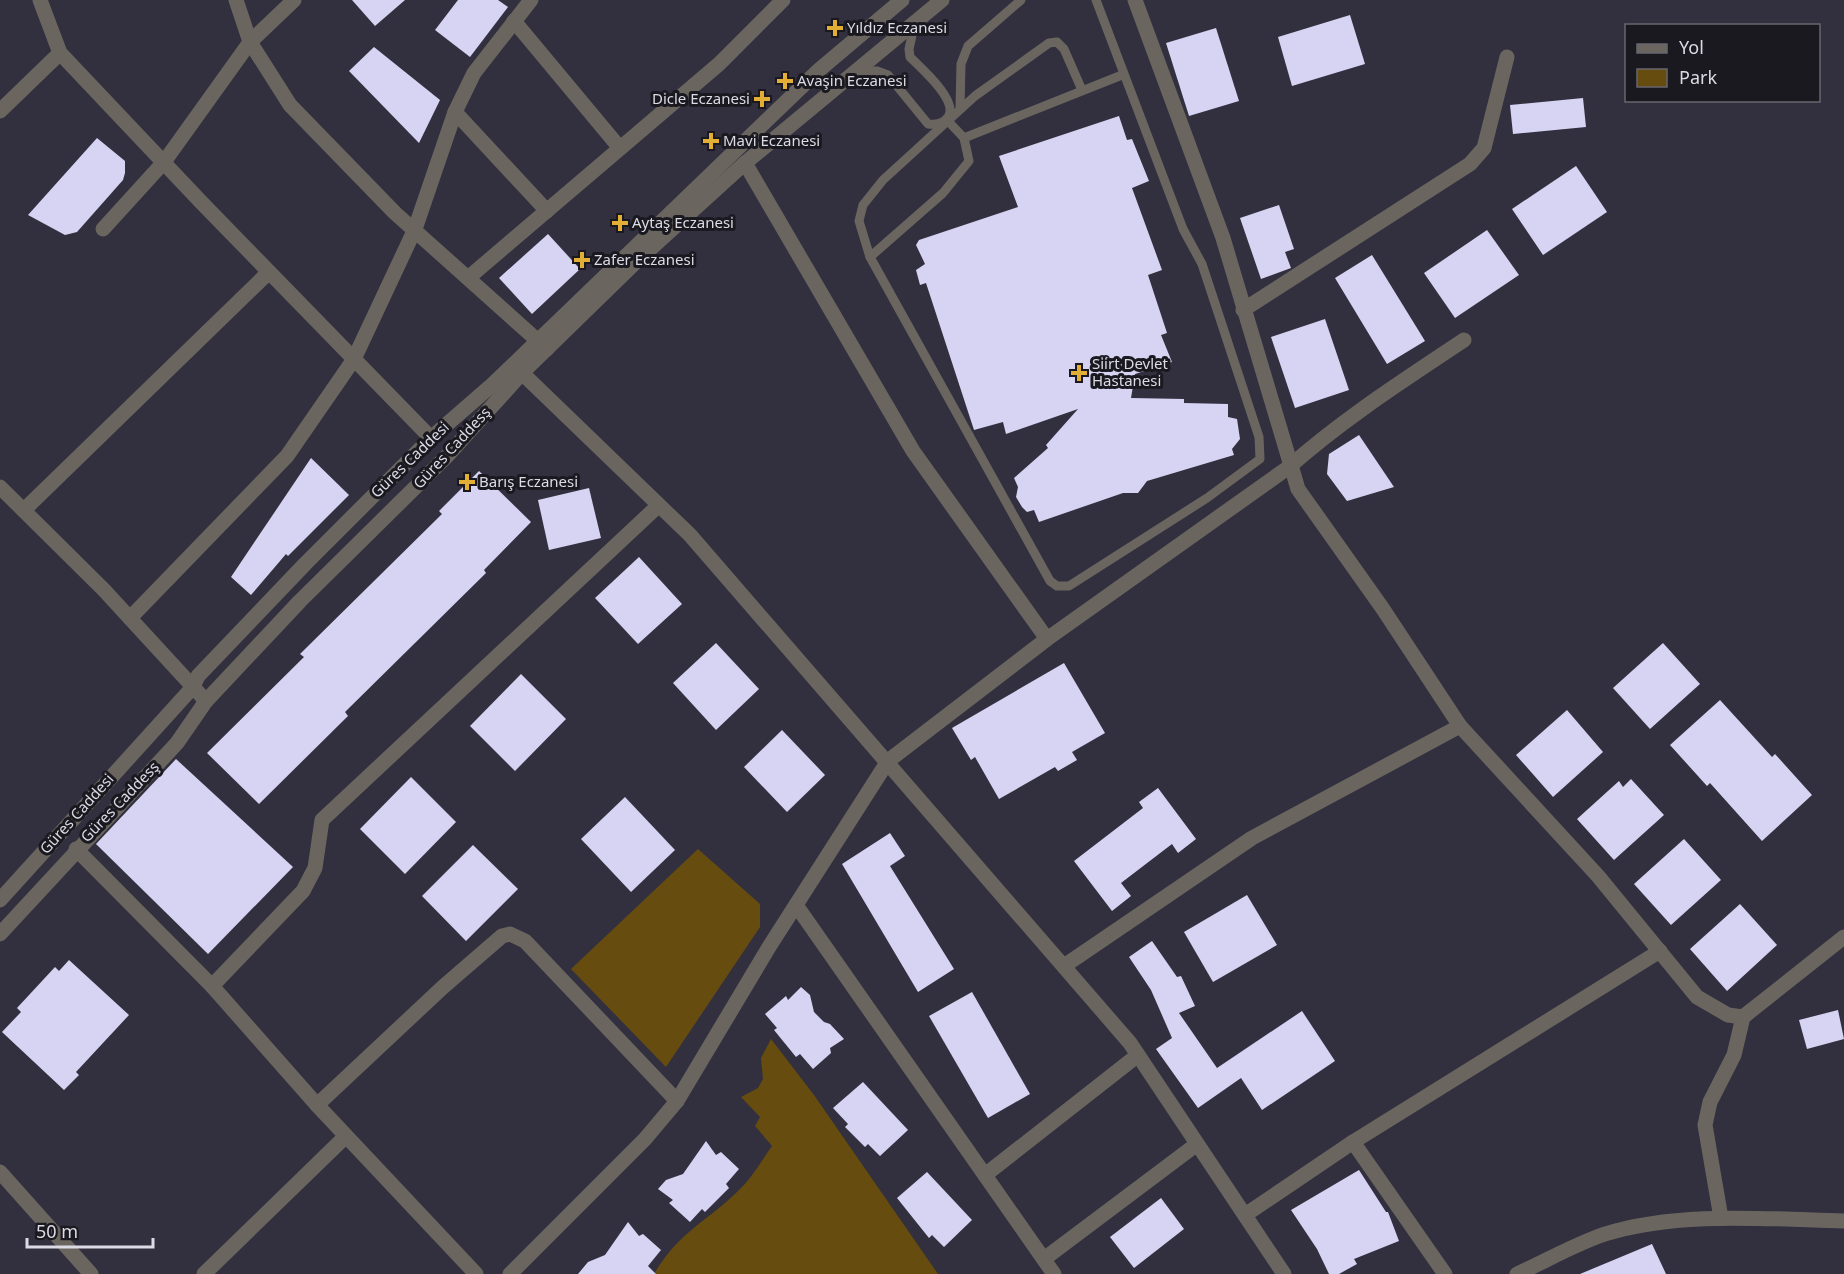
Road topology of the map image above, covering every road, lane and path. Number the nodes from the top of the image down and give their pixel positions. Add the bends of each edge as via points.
1 (40, 0) edge
2 (236, 0) edge
3 (294, 0) edge
4 (531, 0) edge
5 (783, 0) edge
6 (902, 0) edge
7 (942, 0) edge
8 (1021, 0) edge
9 (1096, 0) edge
10 (1135, 0) edge
11 (514, 21) junction
12 (915, 22) junction
13 (250, 42) junction
14 (60, 52) junction
15 (1507, 57) dead end
16 (856, 72) junction
17 (1122, 75) junction
18 (1082, 90) junction
19 (960, 109) junction
20 (0, 111) edge
21 (455, 112) junction
22 (947, 120) junction
23 (964, 138) junction
24 (619, 147) junction
25 (164, 162) junction
26 (745, 163) junction
27 (547, 211) junction
28 (103, 229) dead end
29 (415, 229) junction
30 (870, 257) junction
31 (269, 272) junction
32 (468, 278) junction
33 (1243, 310) junction
34 (1464, 340) dead end
35 (541, 345) junction
36 (354, 359) junction
37 (522, 373) junction
38 (431, 438) junction
39 (1289, 467) junction
40 (0, 487) edge
41 (659, 505) junction
42 (24, 510) junction
43 (130, 618) junction
44 (1047, 639) junction
45 (193, 687) junction
46 (206, 701) junction
47 (1460, 726) junction
48 (888, 761) junction
49 (76, 849) junction
50 (0, 900) edge
51 (796, 905) junction
52 (0, 934) edge
53 (1844, 937) edge
54 (1660, 951) junction
55 (1064, 966) junction
56 (212, 986) junction
57 (1743, 1017) junction
58 (1138, 1055) junction
59 (677, 1101) junction
60 (317, 1105) junction
61 (346, 1136) junction
62 (1353, 1142) junction
63 (1197, 1144) junction
64 (0, 1172) edge
65 (985, 1175) junction
66 (1245, 1215) junction
67 (1721, 1218) junction
68 (1844, 1221) edge
69 (1044, 1259) junction
70 (92, 1274) edge
71 (204, 1274) edge
72 (476, 1274) edge
73 (510, 1274) edge
74 (1054, 1274) edge
75 (1284, 1274) edge
76 (1445, 1274) edge
77 (1517, 1274) edge

1 - 14 street
2 - 13 street
3 - 13 street
4 - 11 street
5 - 24 street via 719,64
6 - 35 street, Güres Caddesi via 819,70
7 - 12 street, Güres Caddesş
8 - 19 lane via 968,46 961,64
9 - 17 lane
10 - 33 street via 1223,238
11 - 21 street via 474,73
11 - 24 street
12 - 16 street, Güres Caddesş
12 - 22 lane via 910,57 950,100 952,111
13 - 25 street
13 - 29 street via 290,105
14 - 20 street
14 - 25 street
15 - 33 street via 1484,148 1470,164
16 - 22 lane via 888,75 927,124
16 - 26 street, Güres Caddesş
17 - 18 lane
17 - 30 lane via 1183,229 1202,264 1259,437 1260,459 1207,498 1069,586 1057,586 1050,581
18 - 19 lane via 1064,49 1057,42 1049,43
18 - 23 lane
19 - 22 lane
21 - 27 street
21 - 29 street
22 - 23 lane
22 - 30 lane via 863,205 859,221
23 - 30 lane via 969,160 960,173 935,201
24 - 27 street
25 - 28 street
25 - 31 street
26 - 35 street, Güres Caddesş
26 - 44 street via 913,451
27 - 32 street
29 - 32 street
29 - 36 street
31 - 36 street
31 - 42 street
32 - 35 street
33 - 39 street
34 - 39 street via 1396,385
35 - 37 street, Güres Caddesş
35 - 38 street, Güres Caddesi
36 - 38 street
36 - 43 street via 287,456
37 - 41 street
37 - 46 street, Güres Caddesş via 447,456 300,601
38 - 45 street, Güres Caddesi via 198,676
39 - 44 street
39 - 47 street via 1298,489
40 - 42 street
41 - 48 street via 690,535
41 - 56 street via 322,820 315,868 303,891
42 - 43 street
43 - 45 street
44 - 48 street
45 - 46 street
45 - 50 street, Güres Caddesi
46 - 49 street, Güres Caddesş via 177,743
47 - 54 street via 1598,876
47 - 55 street via 1252,838
48 - 51 street
48 - 55 street
49 - 52 street, Güres Caddesş
49 - 56 street
51 - 59 street
51 - 65 street
53 - 57 street
54 - 57 street via 1697,997 1728,1015
54 - 62 street
55 - 58 street
56 - 60 street
57 - 67 street via 1734,1055 1710,1102 1705,1125
58 - 63 street
58 - 65 street
59 - 60 street via 525,941 510,934 502,936 443,987
59 - 73 street via 645,1139
60 - 61 street
61 - 71 street
61 - 72 street
62 - 66 street
62 - 76 street
63 - 66 street
63 - 69 street
64 - 70 street
65 - 69 street
66 - 75 street
67 - 68 street
67 - 77 street via 1682,1220 1605,1234
69 - 74 street

